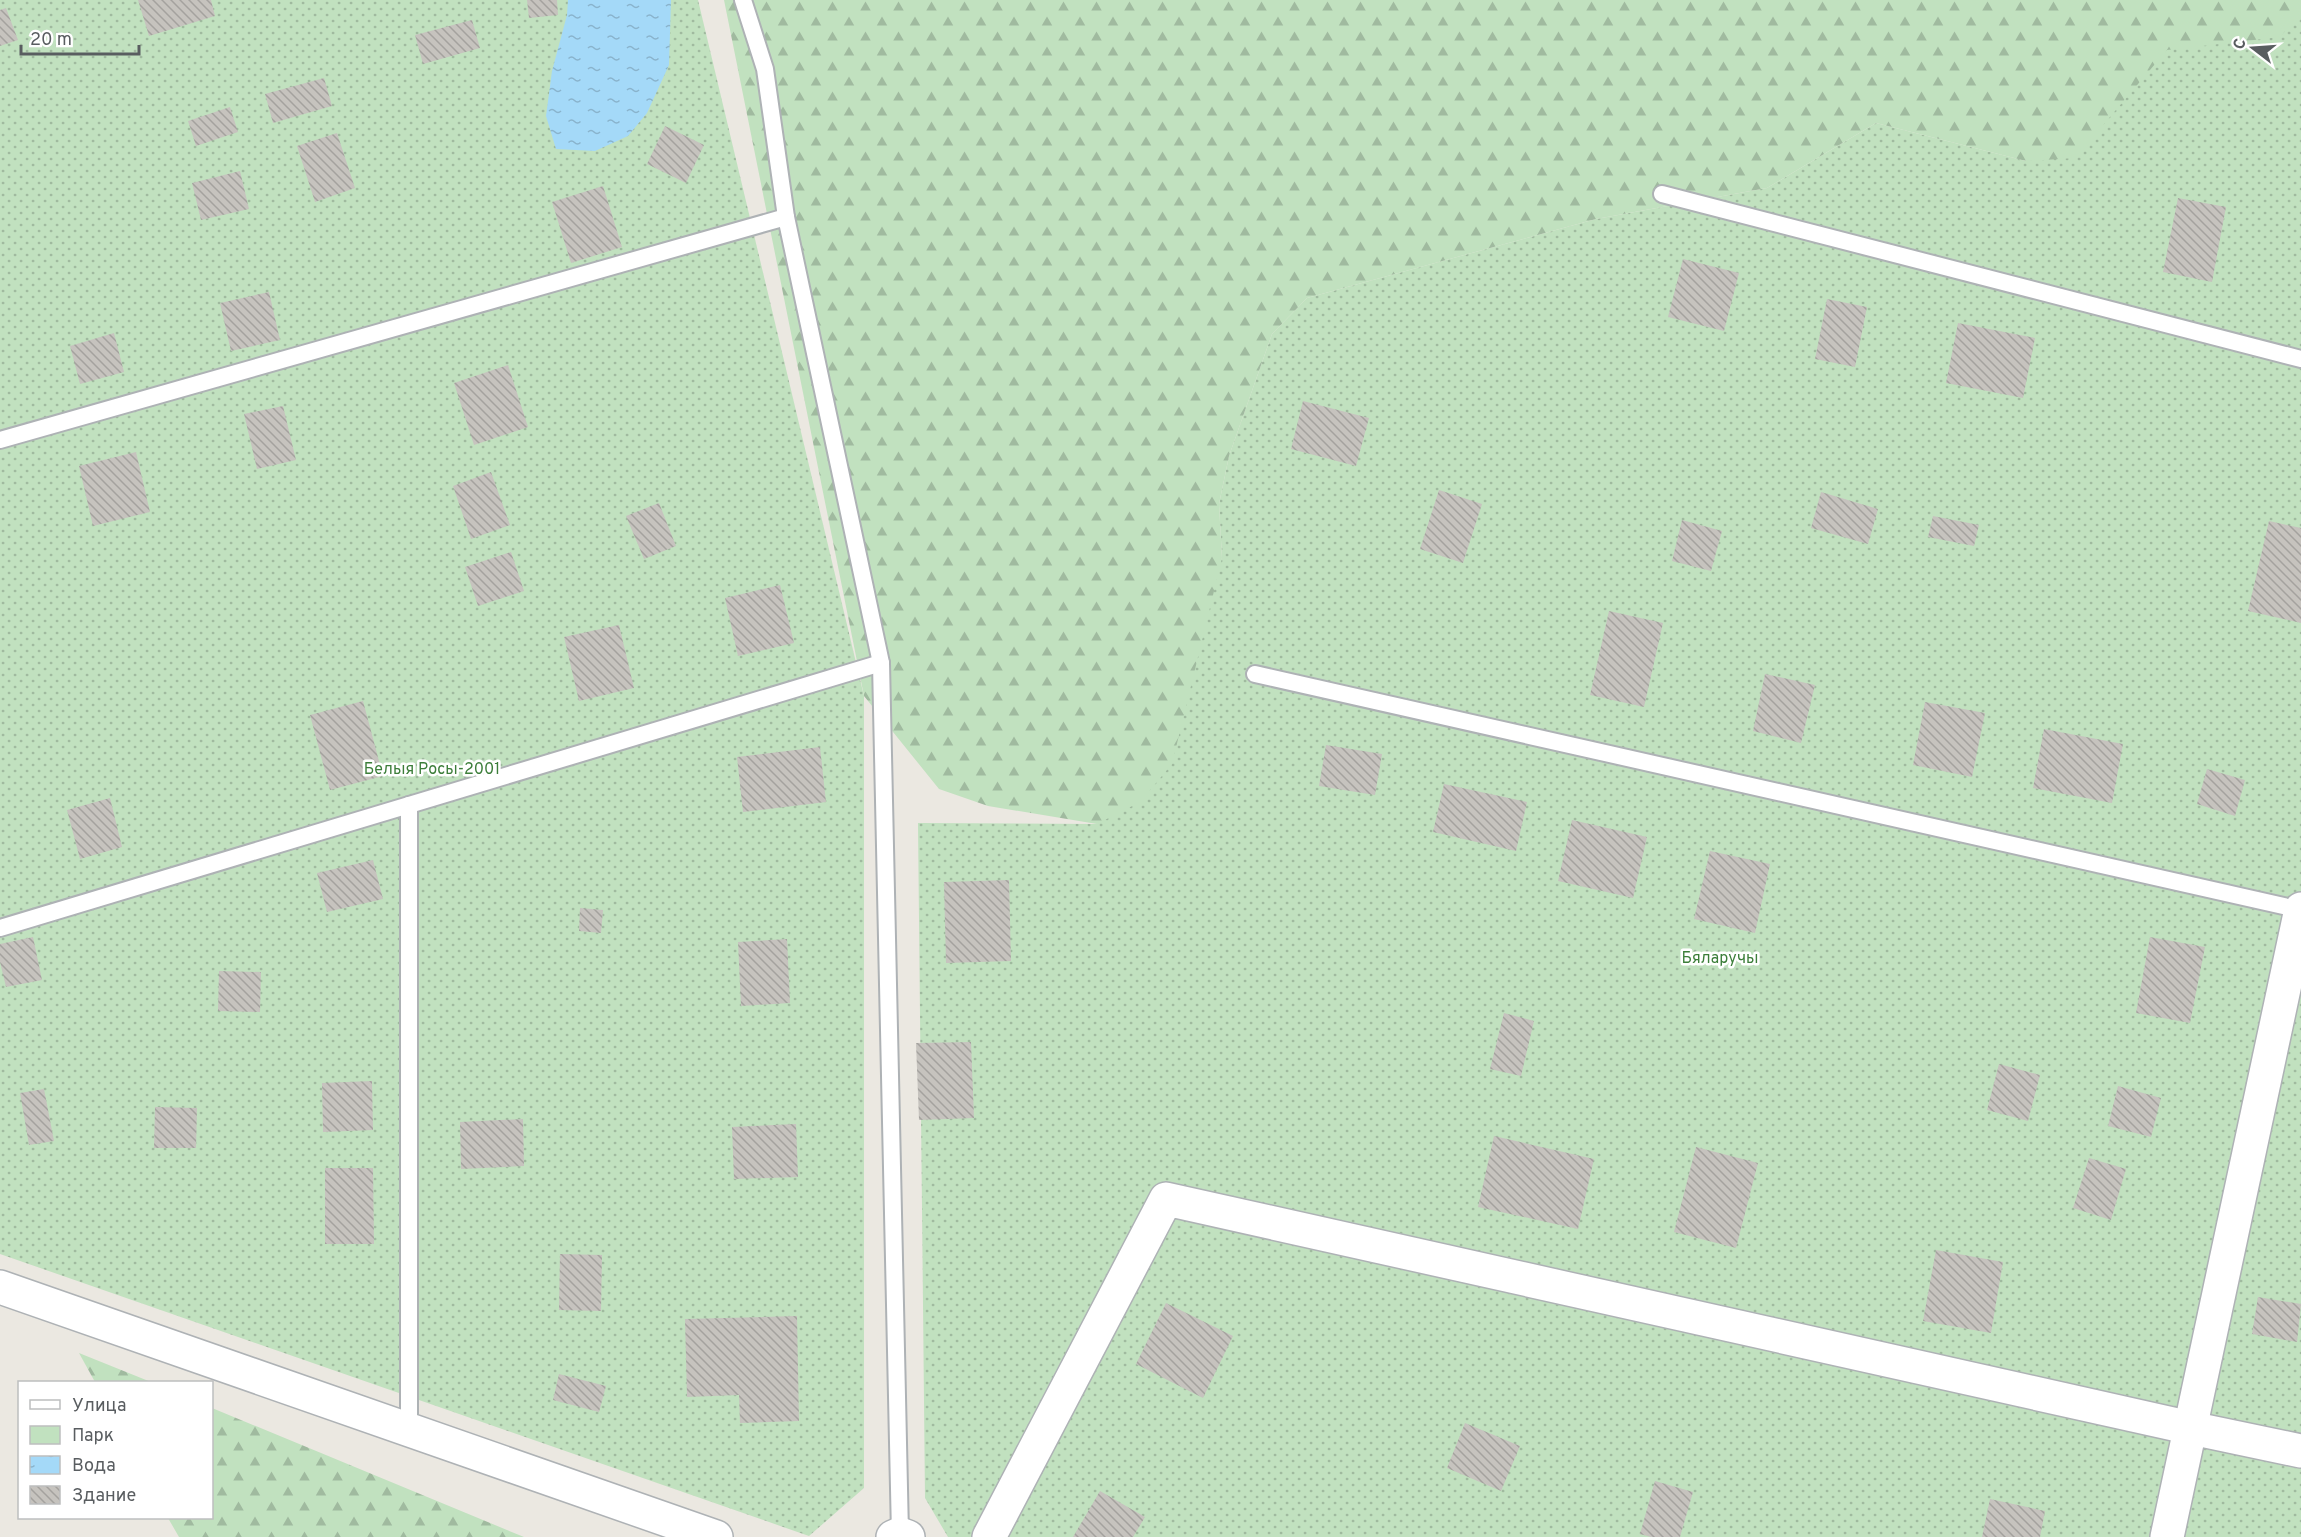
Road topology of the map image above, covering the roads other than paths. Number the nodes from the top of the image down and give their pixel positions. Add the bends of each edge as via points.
1 (743, 0) edge
2 (1662, 194) dead end
3 (786, 216) junction
4 (2301, 359) edge
5 (0, 440) edge
6 (881, 663) junction
7 (1255, 674) dead end
8 (409, 805) junction
9 (2301, 910) edge
10 (0, 928) edge
11 (0, 1287) edge
12 (2191, 1428) junction
13 (409, 1430) junction
14 (2301, 1451) edge
15 (900, 1536) edge
16 (716, 1537) edge
17 (989, 1537) edge
18 (2167, 1537) edge

1 - 3 lane via 765,69
2 - 4 lane
3 - 5 lane
3 - 6 lane
6 - 8 lane
6 - 15 lane
7 - 9 lane
8 - 10 lane
8 - 13 lane
9 - 12 street
11 - 13 street
12 - 14 street
12 - 17 street via 1166,1199
12 - 18 street
13 - 16 street

